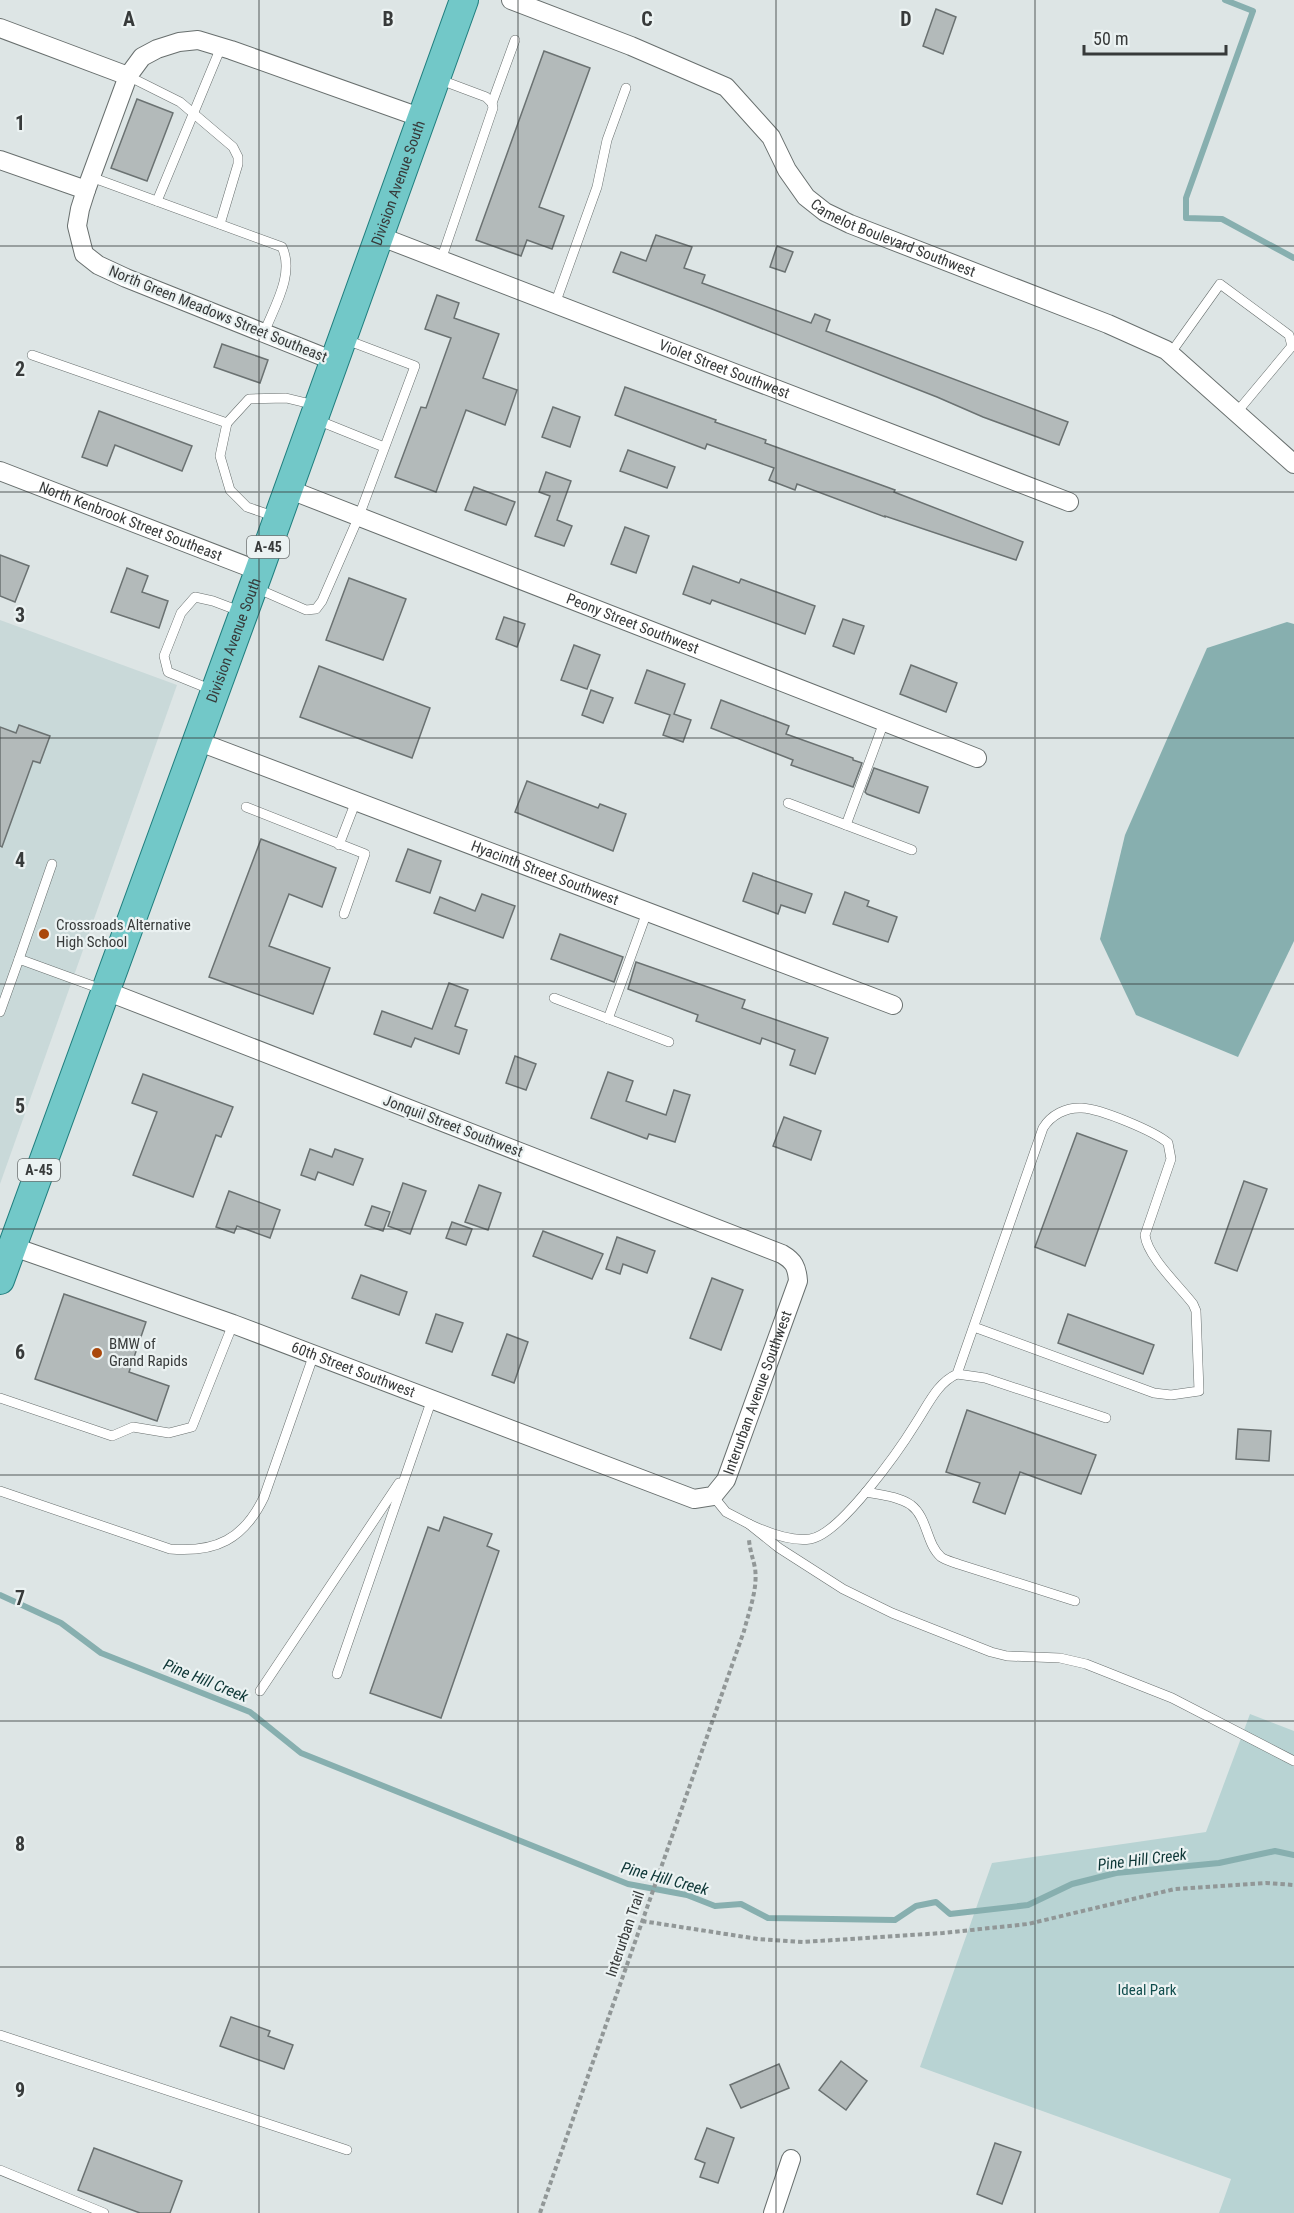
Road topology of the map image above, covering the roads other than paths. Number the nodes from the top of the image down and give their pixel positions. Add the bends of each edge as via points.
1 (464, 0) edge
2 (511, 0) edge
3 (0, 28) edge
4 (515, 40) dead end
5 (221, 47) junction
6 (129, 76) junction
7 (436, 79) junction
8 (626, 88) dead end
9 (492, 103) junction
10 (194, 114) junction
11 (422, 118) junction
12 (0, 160) edge
13 (88, 184) junction
14 (157, 201) junction
15 (220, 224) junction
16 (379, 236) junction
17 (441, 260) junction
18 (555, 304) junction
19 (264, 333) junction
20 (338, 350) junction
21 (1170, 354) junction
22 (32, 355) dead end
23 (1237, 412) junction
24 (315, 413) junction
25 (227, 423) junction
26 (384, 447) junction
27 (1294, 464) edge
28 (0, 471) edge
29 (288, 489) junction
30 (1070, 502) dead end
31 (359, 516) junction
32 (278, 518) junction
33 (252, 590) junction
34 (215, 691) junction
35 (884, 722) junction
36 (197, 741) junction
37 (977, 758) dead end
38 (356, 801) junction
39 (788, 803) dead end
40 (246, 807) dead end
41 (846, 825) junction
42 (339, 845) junction
43 (912, 850) dead end
44 (52, 864) dead end
45 (647, 912) junction
46 (344, 914) dead end
47 (19, 958) junction
48 (106, 991) junction
49 (554, 998) dead end
50 (892, 1005) dead end
51 (0, 1012) edge
52 (608, 1019) junction
53 (669, 1042) dead end
54 (11, 1246) junction
55 (796, 1266) joint
56 (0, 1280) edge
57 (233, 1324) junction
58 (974, 1327) junction
59 (314, 1354) junction
60 (957, 1374) junction
61 (0, 1398) edge
62 (432, 1399) junction
63 (1106, 1418) dead end
64 (407, 1471) junction
65 (0, 1491) edge
66 (866, 1492) junction
67 (713, 1496) junction
68 (749, 1524) junction
69 (1075, 1601) dead end
70 (338, 1674) dead end
71 (260, 1691) dead end
72 (1292, 1758) edge
73 (0, 2035) edge
74 (347, 2150) dead end
75 (791, 2159) dead end
76 (0, 2170) edge
77 (104, 2213) edge
78 (772, 2213) edge

1 - 7 main road, Division Avenue South / A-45
2 - 21 street, Camelot Boulevard Southwest via 726,87 771,137 806,197 825,212 1108,324
3 - 6 street
4 - 9 lane
5 - 6 street via 198,40 179,42 142,57
5 - 10 lane
5 - 11 street
6 - 10 lane via 180,102
6 - 13 street, North Green Meadows Street Southeast
7 - 9 lane via 486,97
7 - 11 main road, Division Avenue South / A-45
8 - 18 lane via 606,140 597,187
9 - 17 lane
10 - 14 lane
10 - 15 lane via 233,147 238,157
11 - 16 main road, Division Avenue South / A-45
12 - 13 street
13 - 14 lane
13 - 19 street, North Green Meadows Street Southeast via 77,226 84,254 126,278
14 - 15 lane
15 - 19 lane via 282,247 286,257 285,278
16 - 17 street, Violet Street Southwest
16 - 20 main road, Division Avenue South / A-45
17 - 18 street, Violet Street Southwest
18 - 30 street, Violet Street Southwest
19 - 20 street, North Green Meadows Street Southeast
20 - 24 main road, Division Avenue South / A-45
20 - 26 lane via 415,366
21 - 23 street, Camelot Boulevard Southwest
21 - 23 lane via 1220,284 1289,335 1292,346
22 - 25 lane
23 - 27 street, Camelot Boulevard Southwest
24 - 25 lane via 286,398 249,399
24 - 26 lane
24 - 29 main road, Division Avenue South / A-45
25 - 32 lane via 220,456 231,490 247,507
26 - 31 lane
28 - 33 street, North Kenbrook Street Southeast
29 - 31 street, Peony Street Southwest
29 - 32 main road, Division Avenue South / A-45
31 - 33 lane via 316,609 306,610
31 - 35 street, Peony Street Southwest
32 - 33 main road, Division Avenue South / A-45
33 - 34 main road, Division Avenue South / A-45
33 - 34 lane via 213,601 195,597 181,613 164,656 168,672
34 - 36 main road, Division Avenue South / A-45
35 - 37 street, Peony Street Southwest
35 - 41 lane
36 - 38 street, Hyacinth Street Southwest
36 - 48 main road, Division Avenue South / A-45
38 - 42 lane
38 - 45 street, Hyacinth Street Southwest
39 - 41 lane
40 - 42 lane
41 - 43 lane
42 - 46 lane via 365,854
44 - 47 lane
45 - 50 street, Hyacinth Street Southwest
45 - 52 lane
47 - 48 lane
47 - 51 lane
48 - 54 main road, Division Avenue South / A-45
48 - 55 street, Jonquil Street Southwest via 782,1254
49 - 52 lane
52 - 53 lane
54 - 56 main road, Division Avenue South / A-45
54 - 57 street, 60th Street Southwest
55 - 67 street, Interurban Avenue Southwest via 798,1281 726,1480
57 - 59 street, 60th Street Southwest
57 - 61 lane via 192,1427 169,1433 133,1427 112,1436
58 - 58 lane via 1048,1121 1063,1111 1082,1108 1154,1133 1168,1143 1171,1159 1145,1235 1155,1256 1196,1311 1199,1391 1154,1393
58 - 60 lane
59 - 62 street, 60th Street Southwest
59 - 65 lane via 264,1497 243,1530 226,1542 191,1551 170,1549
60 - 63 lane via 985,1378
60 - 66 lane via 937,1391
62 - 64 lane
62 - 67 street, 60th Street Southwest via 694,1499
64 - 70 lane
64 - 71 lane
66 - 68 lane via 819,1537 801,1539
66 - 69 lane via 898,1499 915,1508 941,1557
67 - 68 lane via 726,1512
68 - 72 lane via 817,1574 866,1602 991,1652 1086,1664 1172,1698
73 - 74 lane
75 - 78 street
76 - 77 lane

